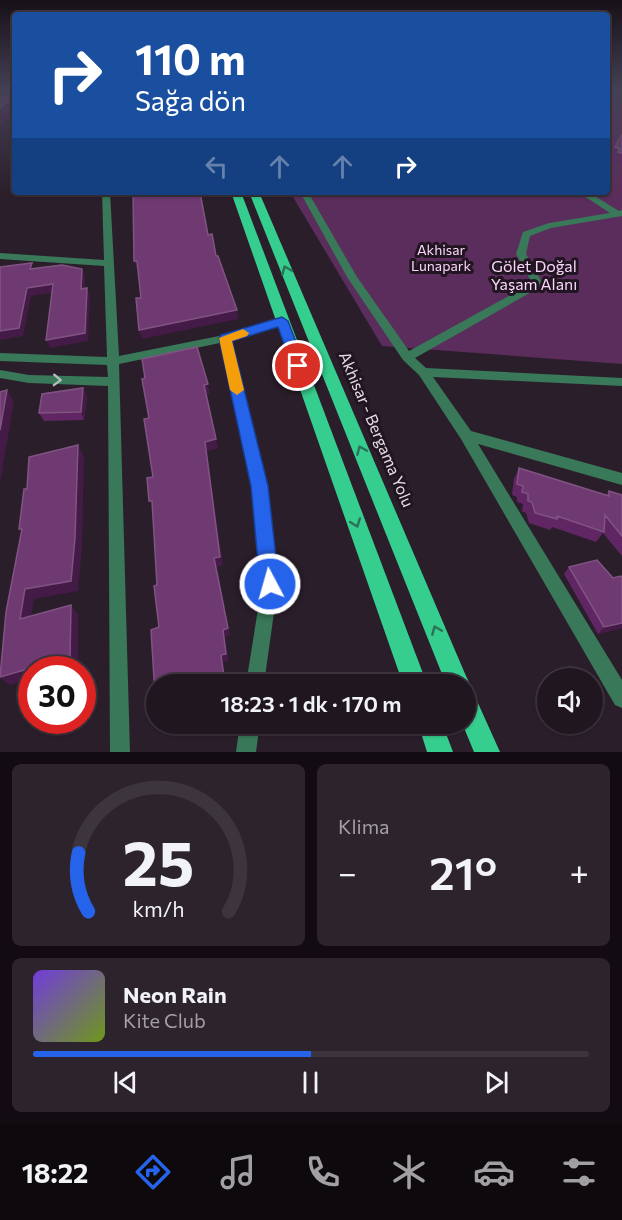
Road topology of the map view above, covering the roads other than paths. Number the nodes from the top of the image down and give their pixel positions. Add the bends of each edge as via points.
1 (106, 195) edge
2 (237, 195) edge
3 (255, 195) edge
4 (306, 195) edge
5 (587, 195) edge
6 (620, 213) edge
7 (0, 256) edge
8 (109, 263) junction
9 (282, 321) junction
10 (225, 338) junction
11 (0, 357) edge
12 (407, 357) junction
13 (113, 361) junction
14 (423, 372) junction
15 (0, 374) edge
16 (114, 382) junction
17 (622, 382) edge
18 (466, 435) junction
19 (622, 479) edge
20 (256, 674) edge
21 (411, 674) edge
22 (454, 674) edge
23 (622, 698) edge
24 (476, 726) edge
25 (248, 734) edge
26 (434, 734) edge
27 (120, 752) edge
28 (246, 752) edge
29 (440, 752) edge
30 (487, 752) edge

1 - 8 street
2 - 9 main road
22 -> 3 main road, Akhisar - Bergama Yolu
4 - 12 street via 352,277
5 - 6 street
6 - 12 street via 526,234 521,254 537,284
7 - 8 street
8 - 13 street
9 - 10 street
9 -> 21 main road
10 - 13 street
10 - 20 street via 260,486 270,584
11 - 13 street
12 - 14 street
13 - 16 street
14 - 17 street
14 - 18 street
15 -> 16 street
16 - 27 street
18 - 19 street
18 - 23 street
24 - 30 main road
25 - 28 street
26 - 29 main road

